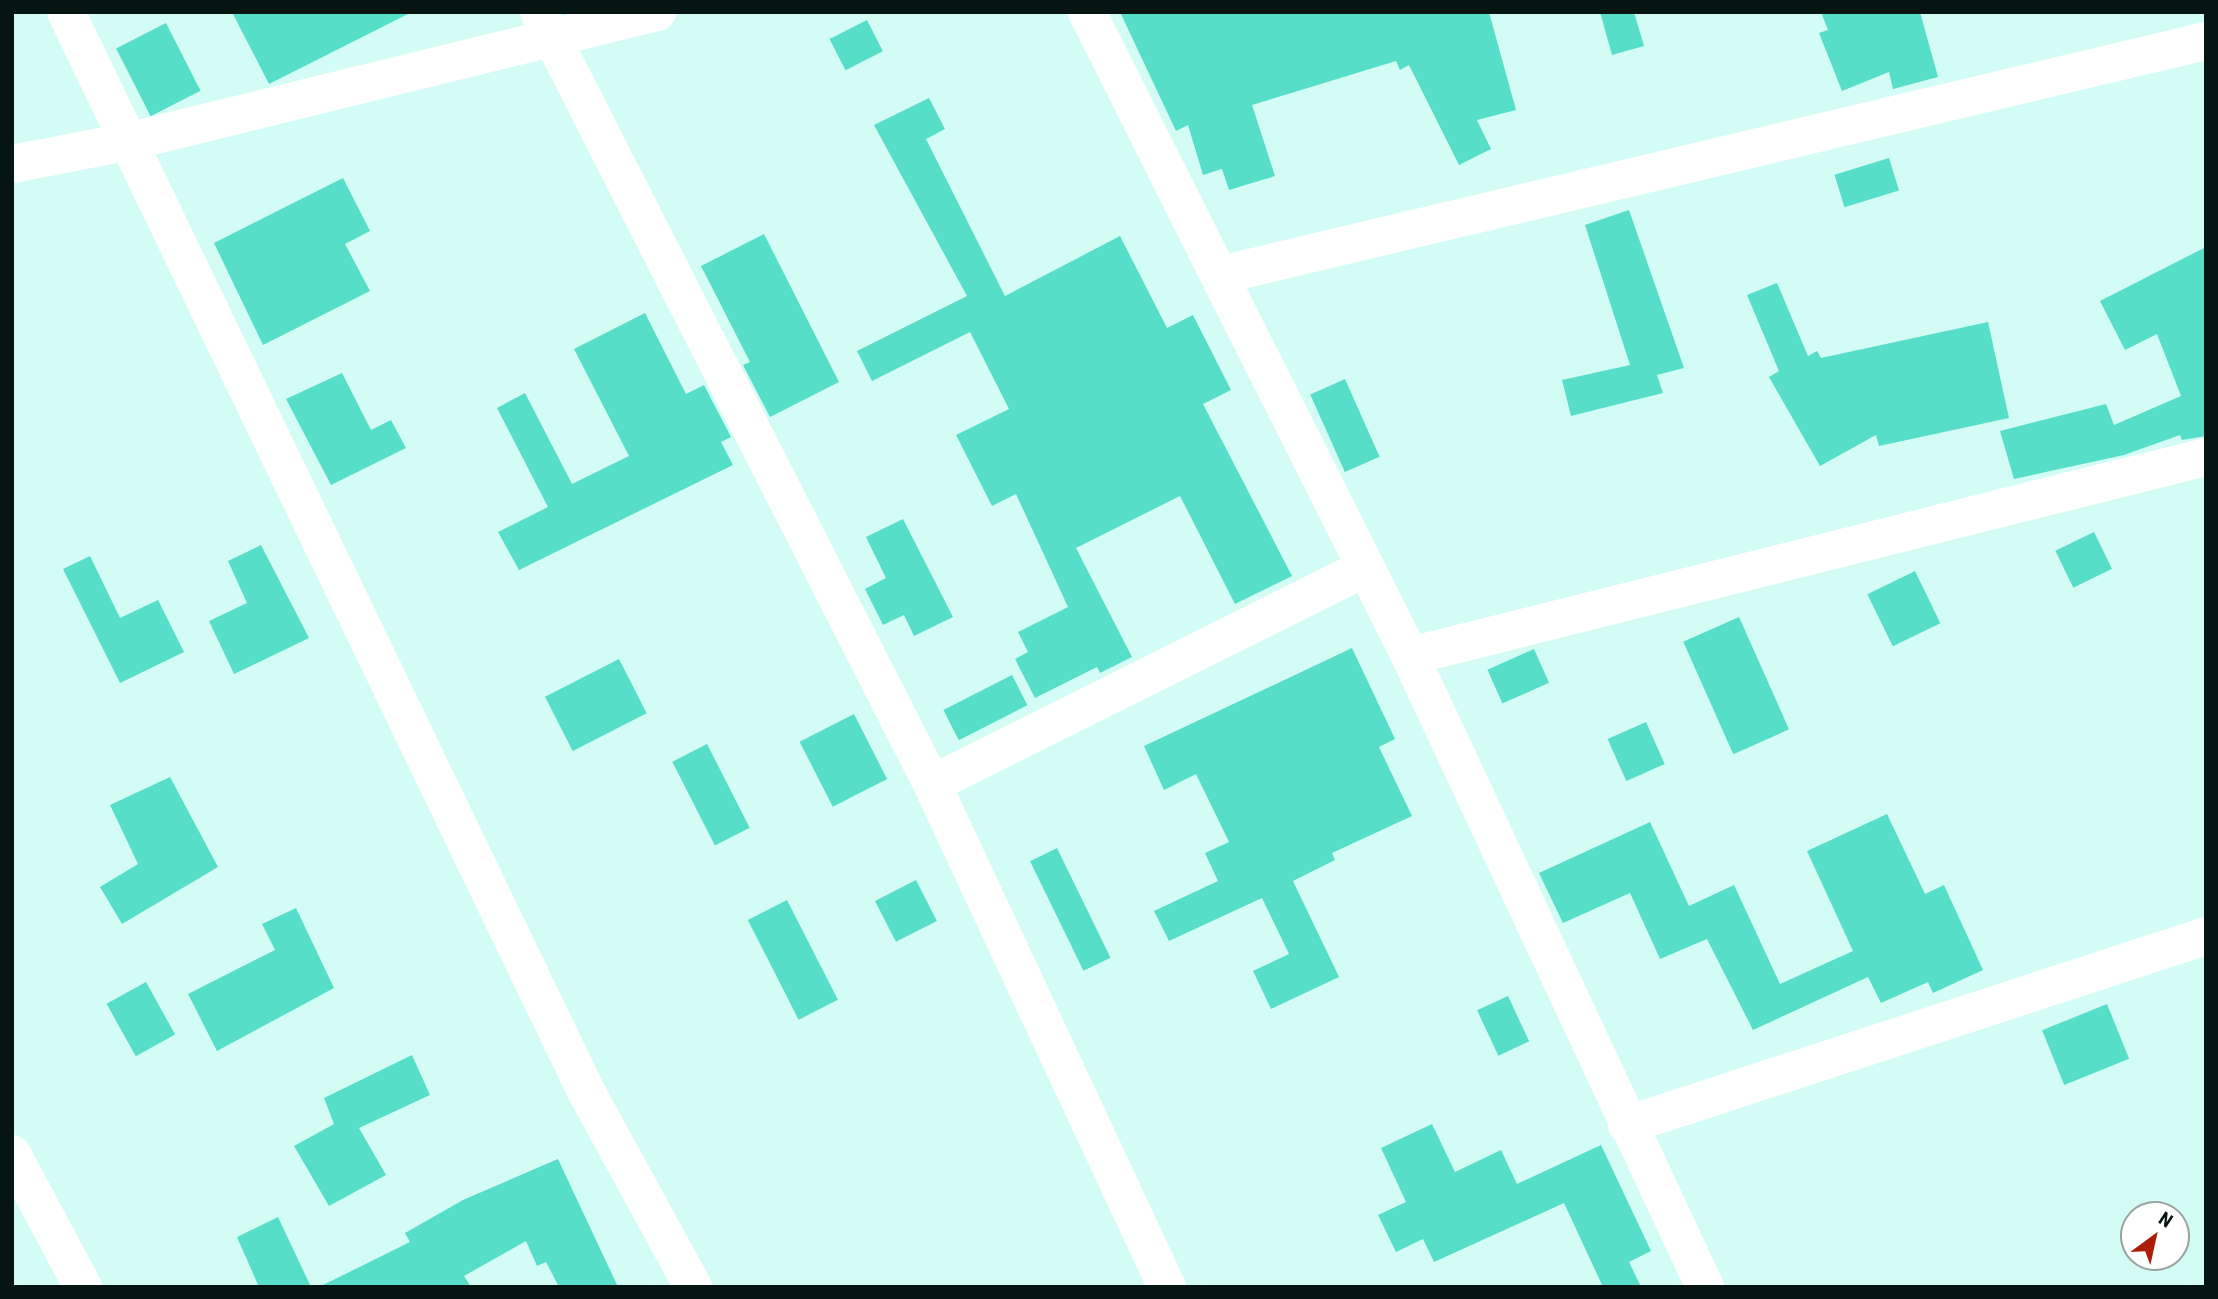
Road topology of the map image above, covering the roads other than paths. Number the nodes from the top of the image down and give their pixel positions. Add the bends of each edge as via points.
1 (66, 12) edge
2 (657, 12) edge
3 (1087, 12) edge
4 (545, 24) edge
5 (2206, 41) edge
6 (131, 141) junction
7 (12, 164) edge
8 (1220, 275) junction
9 (2206, 457) edge
10 (1366, 568) junction
11 (1410, 656) junction
12 (932, 784) junction
13 (2206, 936) edge
14 (1627, 1125) junction
15 (12, 1154) edge
16 (83, 1287) edge
17 (692, 1287) edge
18 (1167, 1287) edge
19 (1705, 1287) edge

1 - 6 street
2 - 4 street
3 - 8 street
4 - 6 street
4 - 12 street
5 - 8 street
6 - 7 street
6 - 17 street via 581,1080
8 - 10 street
9 - 11 street
10 - 11 street
10 - 12 street
11 - 14 street
12 - 18 street
13 - 14 street
14 - 19 street
15 - 16 street

